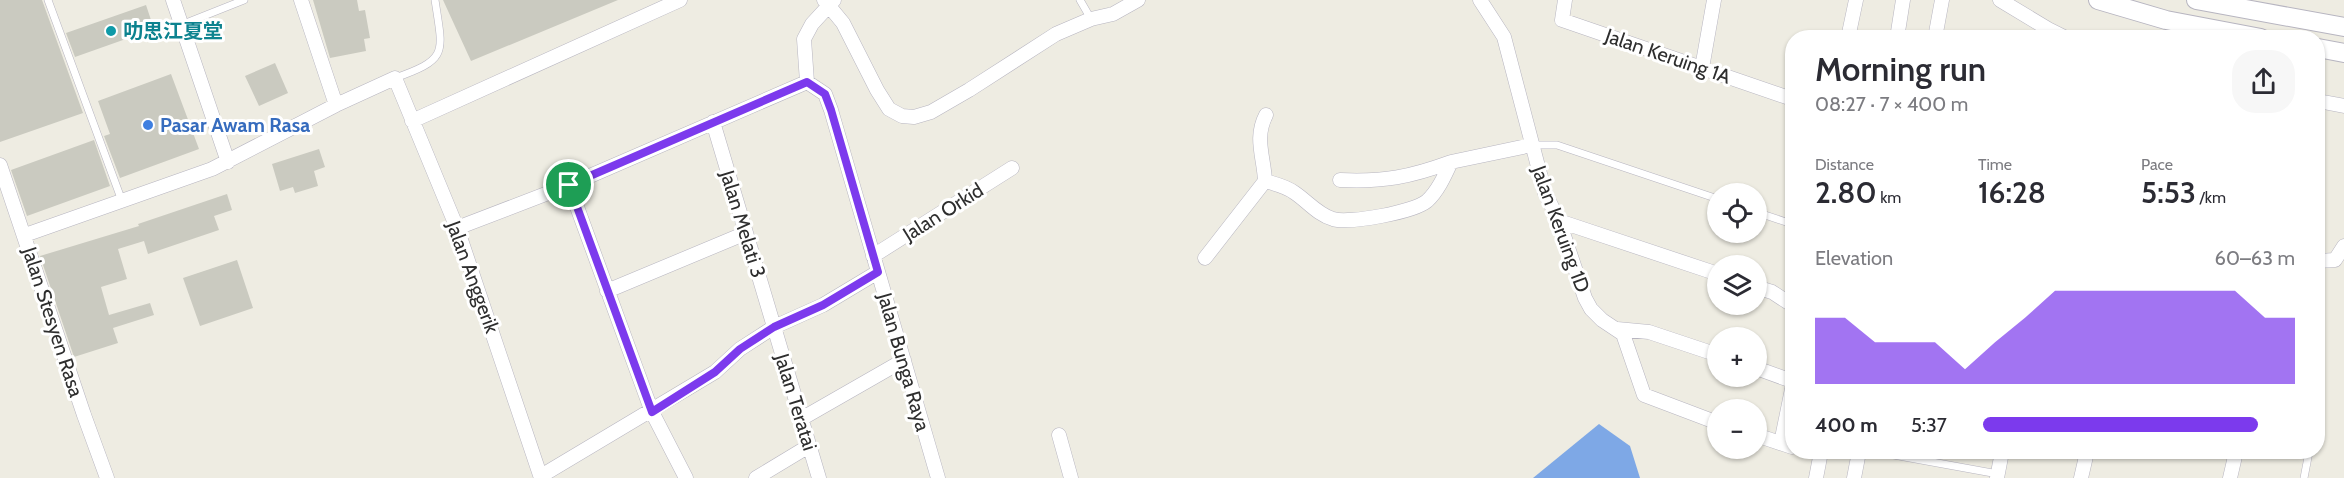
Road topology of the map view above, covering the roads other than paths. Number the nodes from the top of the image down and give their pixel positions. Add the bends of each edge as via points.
1 (48, 0) edge
2 (173, 0) edge
3 (244, 0) edge
4 (301, 0) edge
5 (435, 0) edge
6 (680, 0) edge
7 (1080, 0) edge
8 (1138, 0) edge
9 (1480, 0) edge
10 (1565, 0) edge
11 (1714, 0) edge
12 (1856, 0) edge
13 (1903, 0) edge
14 (1942, 0) edge
15 (2000, 0) edge
16 (2098, 0) edge
17 (2196, 0) edge
18 (829, 2) edge
19 (2250, 5) edge
20 (1091, 19) junction
21 (181, 25) junction
22 (2344, 27) edge
23 (1850, 30) edge
24 (1898, 30) edge
25 (1936, 30) edge
26 (2050, 30) edge
27 (2219, 30) edge
28 (2325, 49) edge
29 (2344, 53) edge
30 (1702, 68) junction
31 (395, 78) junction
32 (807, 82) junction
33 (1785, 97) edge
34 (2325, 102) edge
35 (336, 105) junction
36 (2344, 106) edge
37 (1266, 115) dead end
38 (412, 121) junction
39 (713, 122) junction
40 (1532, 145) junction
41 (228, 162) junction
42 (1451, 162) junction
43 (0, 165) edge
44 (1012, 168) dead end
45 (1340, 180) dead end
46 (1265, 181) junction
47 (569, 185) junction
48 (1707, 195) edge
49 (122, 201) junction
50 (1767, 216) edge
51 (1558, 220) junction
52 (1785, 222) edge
53 (457, 228) junction
54 (746, 233) junction
55 (25, 236) junction
56 (2344, 246) edge
57 (873, 255) junction
58 (1205, 258) dead end
59 (2325, 261) edge
60 (1707, 270) edge
61 (878, 272) junction
62 (1767, 290) edge
63 (607, 291) junction
64 (1785, 300) edge
65 (774, 327) junction
66 (1617, 328) junction
67 (1707, 351) edge
68 (904, 360) junction
69 (1767, 372) edge
70 (1785, 378) edge
71 (652, 412) junction
72 (801, 419) junction
73 (1707, 419) edge
74 (1059, 435) dead end
75 (1767, 439) edge
76 (1785, 444) edge
77 (809, 446) junction
78 (1816, 459) edge
79 (1858, 459) edge
80 (1912, 459) edge
81 (2001, 459) edge
82 (2085, 459) edge
83 (2234, 459) edge
84 (2308, 459) edge
85 (1997, 476) edge
86 (541, 477) edge
87 (107, 478) edge
88 (686, 478) edge
89 (756, 478) edge
90 (819, 478) edge
91 (938, 478) edge
92 (1071, 478) edge
93 (1816, 478) edge
94 (1854, 478) edge
95 (2081, 478) edge
96 (2230, 478) edge
97 (2304, 478) edge

1 - 49 lane
2 - 21 street
3 - 21 lane
4 - 35 street
5 - 31 lane via 441,37 438,53 422,69
6 - 38 street
7 - 20 lane
8 - 20 street via 1113,14
9 - 40 street, Jalan Keruing 1D via 1504,37
10 - 30 street, Jalan Keruing 1A via 1562,20
11 - 30 street
12 - 23 street
13 - 24 street
14 - 25 street
15 - 26 street
16 - 27 main road via 2166,20
17 - 19 main road
18 - 20 street via 889,109 914,117 931,112 1056,34
18 - 32 street via 804,39
19 - 22 main road
21 - 41 street
28 - 29 main road
30 - 33 street, Jalan Keruing 1A
31 - 35 street
31 - 38 street, Jalan Anggerik
32 - 39 street
32 - 57 street, Jalan Bunga Raya via 825,94
34 - 36 street
35 - 41 street
37 - 46 street via 1259,137
38 - 53 street, Jalan Anggerik
39 - 47 street
39 - 54 street, Jalan Melati 3
40 - 42 street
40 - 48 lane via 1557,145
40 - 51 street, Jalan Keruing 1D via 1545,194
41 - 49 street
42 - 45 street via 1384,181
42 - 46 street via 1426,202 1356,220 1333,219 1295,192
43 - 55 street, Jalan Stesyen Rasa
44 - 57 street, Jalan Orkid
46 - 58 street
47 - 53 street
47 - 63 street
49 - 55 street
50 - 52 lane
51 - 60 street
51 - 66 street, Jalan Keruing 1D via 1591,309
53 - 86 street, Jalan Anggerik
54 - 63 street
54 - 65 street, Jalan Melati 3
55 - 87 street, Jalan Stesyen Rasa
56 - 59 street via 2335,260
57 - 61 street, Jalan Bunga Raya
61 - 65 street via 833,300
61 - 68 street, Jalan Bunga Raya
62 - 64 street
63 - 71 street
65 - 71 street via 740,349 715,372
65 - 72 street, Jalan Teratai
66 - 67 street via 1649,332
66 - 73 street, Jalan Keruing 1D via 1628,345 1644,395
68 - 72 street
68 - 91 street, Jalan Bunga Raya
69 - 70 street
71 - 86 street
71 - 88 street
72 - 77 street, Jalan Teratai
74 - 92 street
75 - 76 street
77 - 89 street
77 - 90 street, Jalan Teratai
78 - 93 street
79 - 94 street
80 - 85 lane
81 - 85 street
82 - 95 street
83 - 96 street
84 - 97 lane

